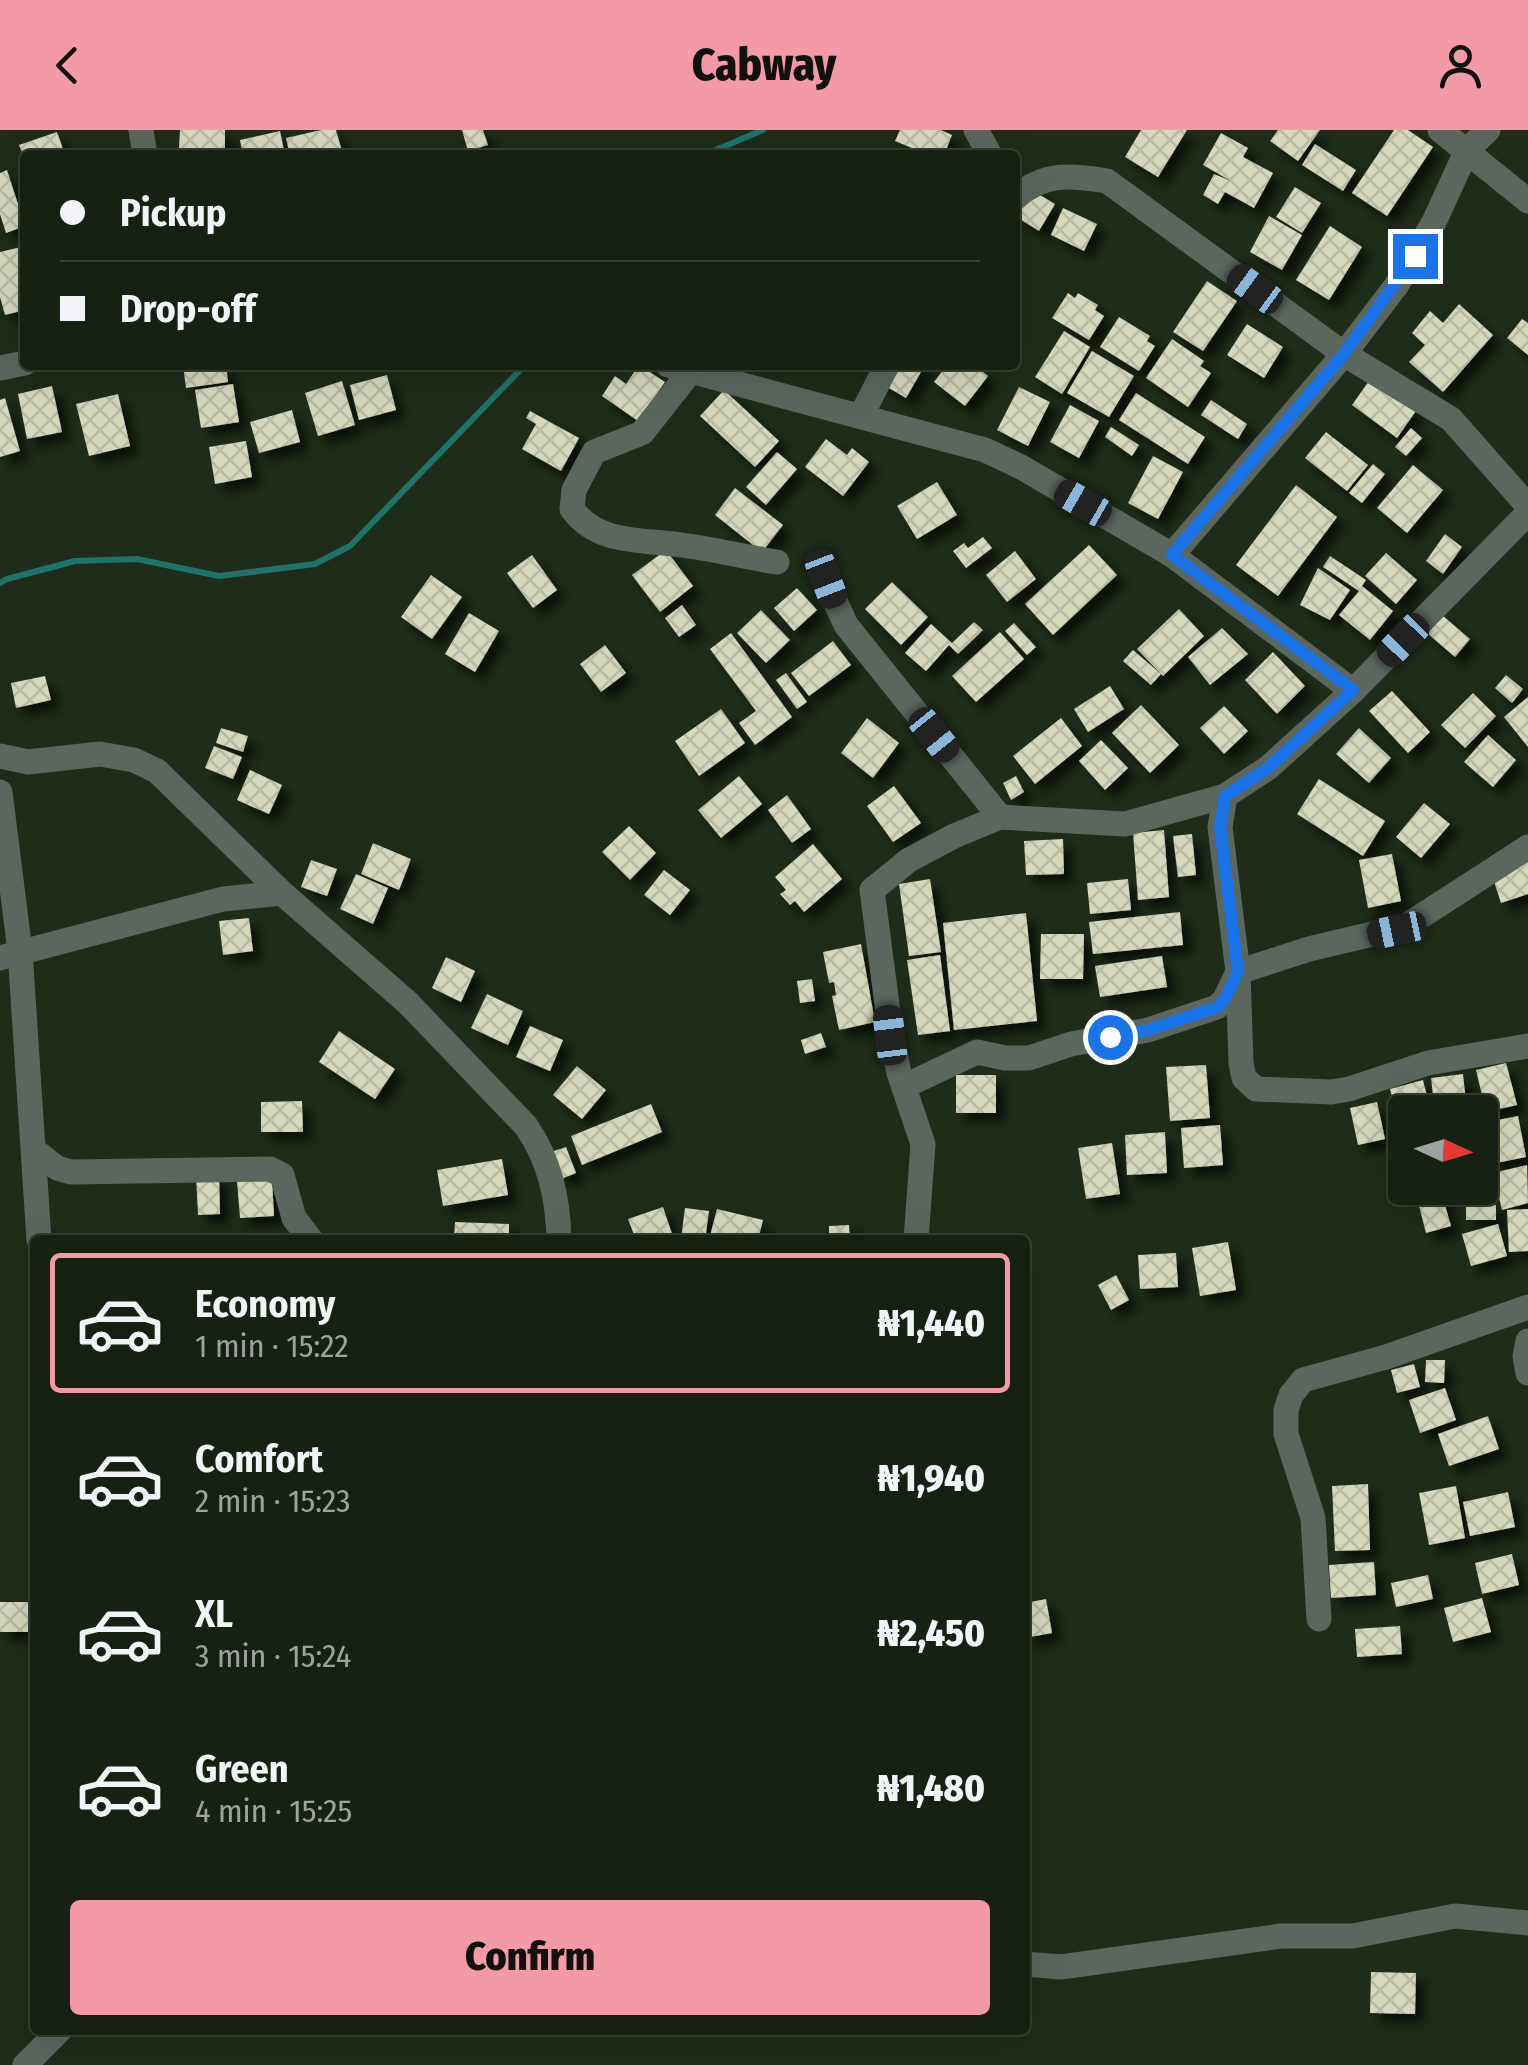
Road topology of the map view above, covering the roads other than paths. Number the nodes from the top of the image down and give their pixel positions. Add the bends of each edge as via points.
1 (1440, 130) edge
2 (1488, 130) edge
3 (1467, 150) junction
4 (1020, 195) edge
5 (1528, 201) edge
6 (1344, 354) junction
7 (678, 370) edge
8 (690, 370) edge
9 (885, 370) edge
10 (861, 416) junction
11 (1528, 509) edge
12 (1172, 555) junction
13 (777, 562) dead end
14 (826, 579) dead end
15 (1353, 690) junction
16 (0, 756) edge
17 (0, 792) edge
18 (1225, 796) junction
19 (1000, 817) junction
20 (1528, 847) edge
21 (282, 893) junction
22 (10, 955) edge
23 (1238, 972) junction
24 (1528, 1046) edge
25 (905, 1086) junction
26 (34, 1150) junction
27 (39, 1235) edge
28 (308, 1235) edge
29 (560, 1235) edge
30 (916, 1235) edge
31 (1528, 1307) edge
32 (1528, 1341) edge
33 (1528, 1373) edge
34 (1318, 1619) dead end
35 (1528, 1923) edge
36 (1030, 1964) edge
37 (55, 2035) edge
38 (26, 2065) edge

1 - 3 street
2 - 3 street
3 - 5 street
3 - 6 street via 1415,256
4 - 6 street via 1046,177 1106,181
6 - 11 street via 1450,419
6 - 12 street
7 - 13 street via 642,433 594,452 572,509 612,537
8 - 10 street
9 - 10 street
10 - 12 street via 986,450
11 - 15 street
12 - 15 street
14 - 19 street via 846,624
15 - 18 street via 1268,768
16 - 21 street via 28,762 100,754 157,771
17 - 22 street
18 - 19 street via 1124,824
18 - 23 street via 1220,827
19 - 25 street via 910,860 872,890 890,1035
20 - 23 street via 1406,926
21 - 22 street via 222,899
21 - 29 street via 408,1003 526,1126 550,1174
22 - 26 street
23 - 24 street via 1244,1078 1256,1089 1349,1090 1428,1064
23 - 25 street via 1218,1007 1029,1058 977,1052
25 - 30 street via 922,1144
26 - 27 street
26 - 28 street via 72,1172 270,1170 282,1175 294,1218
31 - 34 street via 1303,1380 1291,1395 1286,1434 1313,1518
32 - 33 street
35 - 36 street via 1456,1916 1353,1936 1282,1936 1061,1967
37 - 38 street

